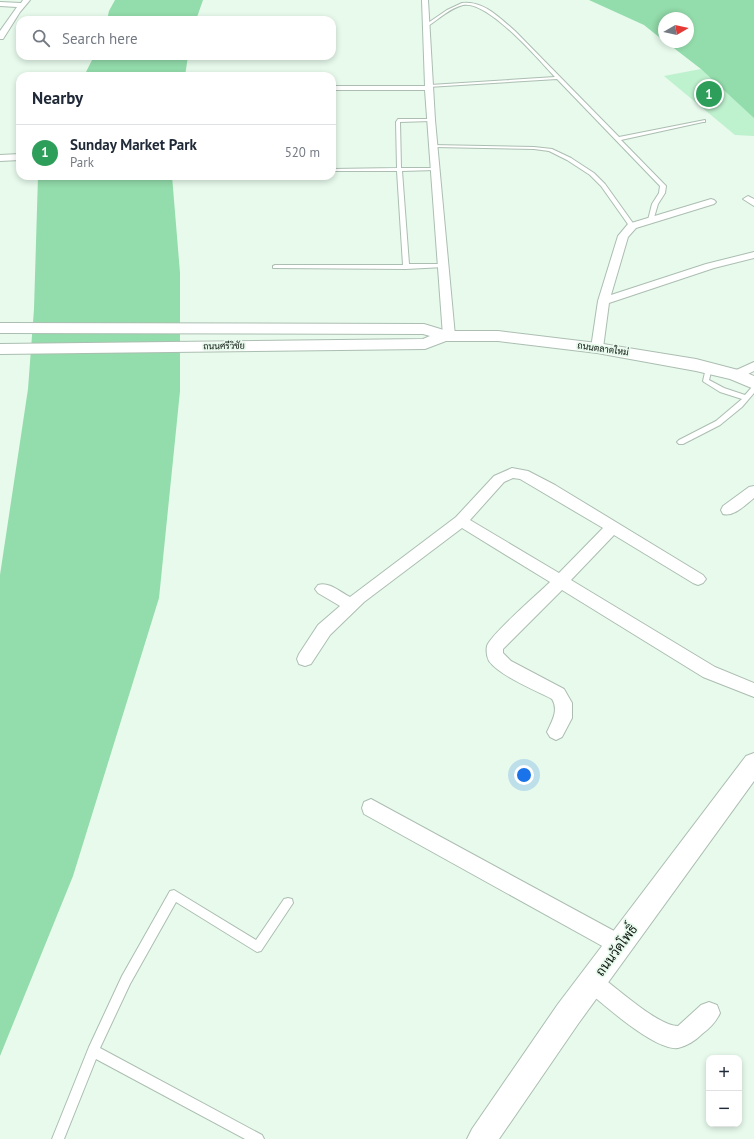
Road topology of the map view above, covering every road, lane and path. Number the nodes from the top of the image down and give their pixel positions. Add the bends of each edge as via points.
1 (425, 0) edge
2 (25, 3) edge
3 (0, 4) edge
4 (427, 25) junction
5 (0, 37) edge
6 (558, 78) junction
7 (430, 87) junction
8 (336, 88) edge
9 (431, 120) junction
10 (702, 121) dead end
11 (618, 139) junction
12 (434, 146) junction
13 (16, 157) edge
14 (0, 158) edge
15 (399, 169) junction
16 (436, 169) junction
17 (336, 170) edge
18 (711, 202) dead end
19 (651, 220) junction
20 (632, 226) junction
21 (754, 255) edge
22 (442, 266) junction
23 (275, 267) dead end
24 (406, 267) junction
25 (604, 301) junction
26 (2, 328) edge
27 (447, 336) junction
28 (597, 348) junction
29 (0, 349) edge
30 (754, 366) edge
31 (709, 368) junction
32 (736, 375) junction
33 (754, 389) edge
34 (750, 390) edge
35 (681, 442) dead end
36 (754, 491) edge
37 (728, 510) dead end
38 (461, 521) junction
39 (613, 527) junction
40 (698, 579) dead end
41 (560, 582) junction
42 (323, 589) dead end
43 (351, 605) junction
44 (305, 659) dead end
45 (754, 690) edge
46 (556, 732) dead end
47 (754, 764) edge
48 (371, 808) dead end
49 (288, 903) dead end
50 (620, 945) junction
51 (592, 982) junction
52 (709, 1013) dead end
53 (92, 1051) junction
54 (58, 1139) edge
55 (258, 1139) edge
56 (482, 1139) edge

1 - 4 street
2 - 3 street
2 - 5 street
4 - 6 lane via 463,4 471,4 494,15 514,32
4 - 7 street
6 - 7 lane
6 - 11 lane
7 - 8 street
7 - 9 street
9 - 12 street
9 - 15 lane via 398,122
10 - 11 lane
11 - 19 lane via 662,186 662,193 655,204
12 - 16 street
12 - 20 lane via 550,150 592,174 603,185
13 - 14 street
15 - 16 lane
15 - 17 lane
15 - 24 lane
16 - 22 street
18 - 19 street
19 - 20 street
20 - 25 street via 623,236
21 - 25 street via 710,266
22 - 24 lane
22 - 27 street
23 - 24 lane
25 - 28 street
26 - 27 main road, ถนนศรีวิชัย via 424,329
27 - 28 main road, ถนนตลาดใหม่ via 498,336
27 - 29 main road, ถนนศรีวิชัย via 425,344
28 - 31 main road, ถนนตลาดใหม่
30 - 32 street
31 - 32 main road, ถนนตลาดใหม่
31 - 34 lane via 706,381 722,390
32 - 34 main road, ถนนตลาดใหม่
33 - 34 lane
34 - 35 lane via 740,405 718,423
36 - 37 street
38 - 39 street via 500,479 512,473 523,474
38 - 41 street
38 - 43 street
39 - 40 street
39 - 41 street
41 - 45 street via 709,672
41 - 46 street via 502,638 496,647 495,656 505,666 558,694 564,703 563,718
42 - 43 street
43 - 44 street via 324,630
47 - 50 street, ถนนวัดโพธิ์
48 - 50 street
49 - 53 lane via 257,947 174,895 126,980
50 - 51 street, ถนนวัดโพธิ์
51 - 52 street via 654,1031 676,1037 688,1032
51 - 56 street, ถนนวัดโพธิ์
53 - 54 lane
53 - 55 lane

